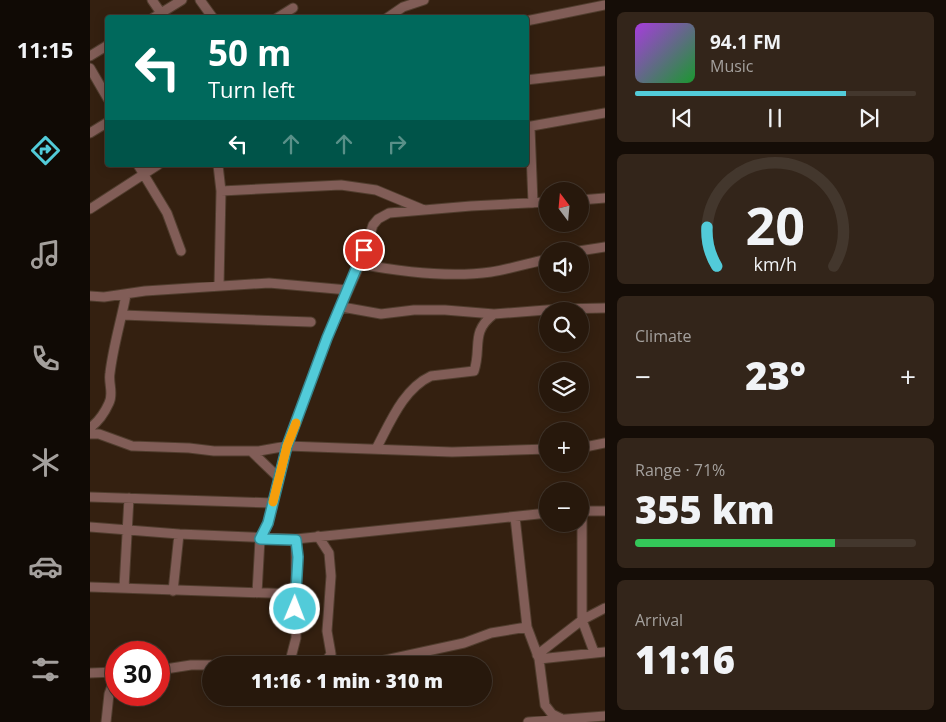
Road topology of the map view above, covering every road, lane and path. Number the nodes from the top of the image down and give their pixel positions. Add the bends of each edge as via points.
1 (152, 0) edge
2 (182, 0) edge
3 (200, 0) edge
4 (424, 0) edge
5 (402, 4) edge
6 (605, 5) edge
7 (293, 8) dead end
8 (157, 15) edge
9 (210, 15) edge
10 (282, 15) edge
11 (391, 15) edge
12 (529, 19) edge
13 (105, 47) edge
14 (90, 56) edge
15 (90, 68) edge
16 (605, 71) edge
17 (529, 80) edge
18 (105, 95) edge
19 (605, 113) edge
20 (105, 124) edge
21 (529, 128) edge
22 (90, 133) edge
23 (529, 143) edge
24 (139, 167) edge
25 (155, 167) edge
26 (218, 167) edge
27 (144, 174) junction
28 (220, 191) junction
29 (605, 198) edge
30 (589, 199) edge
31 (533, 203) junction
32 (539, 203) edge
33 (90, 209) edge
34 (426, 210) junction
35 (605, 247) edge
36 (589, 249) edge
37 (181, 251) dead end
38 (539, 260) edge
39 (360, 264) junction
40 (219, 286) junction
41 (348, 290) junction
42 (126, 295) junction
43 (90, 296) edge
44 (342, 307) junction
45 (605, 308) edge
46 (494, 314) junction
47 (122, 315) junction
48 (311, 322) dead end
49 (90, 428) edge
50 (90, 434) edge
51 (605, 443) edge
52 (287, 446) junction
53 (589, 446) edge
54 (376, 449) junction
55 (539, 449) edge
56 (251, 451) junction
57 (279, 478) junction
58 (90, 497) edge
59 (129, 498) junction
60 (273, 504) junction
61 (605, 510) edge
62 (589, 511) edge
63 (539, 514) edge
64 (515, 516) junction
65 (90, 527) edge
66 (127, 530) junction
67 (581, 532) edge
68 (179, 534) junction
69 (318, 536) junction
70 (260, 539) junction
71 (296, 540) junction
72 (90, 587) edge
73 (124, 588) junction
74 (173, 591) junction
75 (257, 593) junction
76 (295, 594) junction
77 (605, 608) edge
78 (582, 620) junction
79 (527, 627) junction
80 (594, 652) junction
81 (605, 652) edge
82 (291, 656) edge
83 (330, 656) edge
84 (400, 656) edge
85 (538, 657) junction
86 (202, 665) edge
87 (170, 668) edge
88 (90, 673) edge
89 (105, 674) edge
90 (108, 706) edge
91 (605, 716) edge
92 (560, 718) junction
93 (106, 722) edge
94 (528, 722) edge

1 - 8 street
2 - 8 street
3 - 9 street
4 - 5 street
5 - 11 street
6 - 12 street
7 - 10 street
13 - 14 street
15 - 18 street
16 - 17 street
19 - 21 street
20 - 22 street
23 - 31 street
24 - 27 street
25 - 27 street
26 - 28 street
27 - 33 street
27 - 37 street via 168,213
28 - 34 street via 341,185 376,190
28 - 40 street
29 - 30 street
31 - 32 street
31 - 34 street
34 - 39 street via 389,213 378,219
35 - 36 street
38 - 39 street via 491,272 454,274 410,272
39 - 41 street
40 - 41 street via 284,283
40 - 42 street
41 - 44 street
42 - 43 street
42 - 47 street
44 - 46 street via 381,314 414,310
44 - 52 street via 327,338
45 - 46 street
46 - 54 street via 479,332 474,371 425,379 407,394
47 - 48 street
47 - 49 street via 109,376 110,403
50 - 56 street via 132,446
51 - 53 street
52 - 54 street
52 - 56 street
52 - 57 street
54 - 55 street via 452,452
56 - 57 street
57 - 60 street
58 - 59 street
59 - 60 street
59 - 66 street
60 - 70 street
61 - 62 street
63 - 64 street
64 - 69 street
64 - 79 street
65 - 66 street
66 - 68 street
66 - 73 street
67 - 78 street
68 - 70 street
68 - 74 street
69 - 71 street
69 - 83 street via 329,552
70 - 71 street
70 - 75 street
71 - 76 street
72 - 73 street
73 - 74 street
74 - 75 street
75 - 76 street
76 - 82 street via 296,638
77 - 78 street
78 - 80 street
78 - 85 street
79 - 84 street
79 - 85 street
80 - 81 street
80 - 85 street
85 - 92 street via 545,705
86 - 87 street
88 - 89 street
90 - 93 street
91 - 92 street
92 - 94 street

